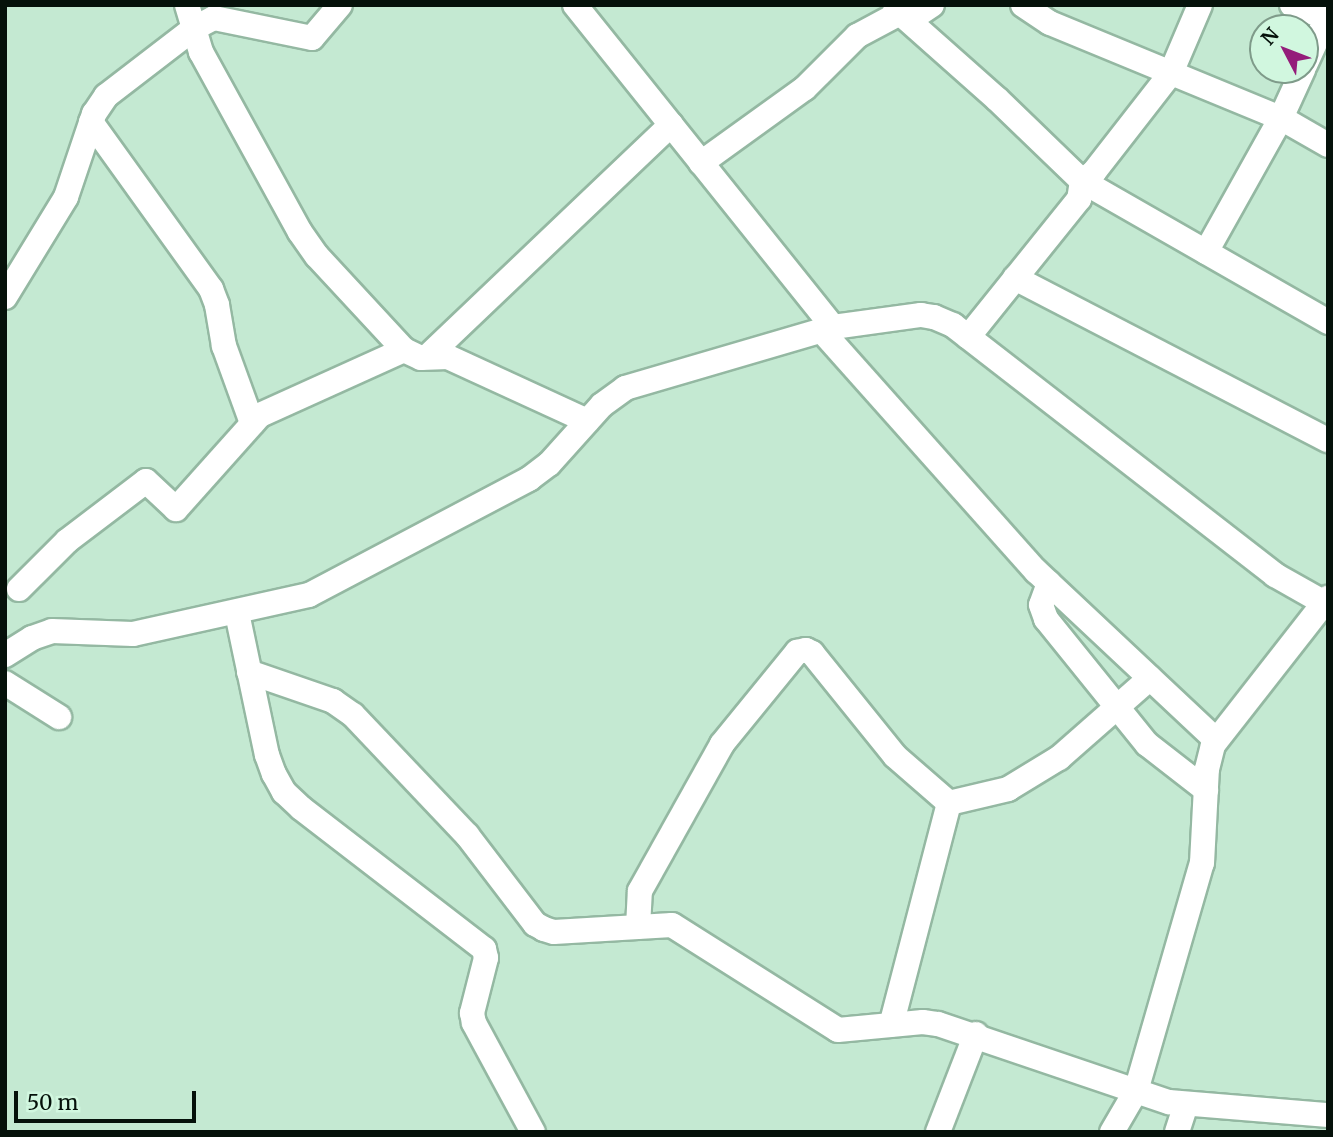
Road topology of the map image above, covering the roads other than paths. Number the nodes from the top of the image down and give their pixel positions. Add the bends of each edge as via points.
1 (340, 5) edge
2 (575, 5) edge
3 (932, 5) edge
4 (1023, 5) edge
5 (1200, 5) edge
6 (1292, 5) edge
7 (893, 9) edge
8 (1054, 14) edge
9 (190, 17) edge
10 (1327, 17) edge
11 (1319, 34) edge
12 (1171, 73) junction
13 (1297, 84) edge
14 (1281, 118) junction
15 (91, 122) junction
16 (671, 125) junction
17 (1328, 145) edge
18 (701, 163) junction
19 (1082, 181) junction
20 (1206, 252) junction
21 (1016, 278) junction
22 (5, 297) edge
23 (1328, 322) edge
24 (827, 329) junction
25 (968, 337) junction
26 (416, 354) junction
27 (587, 421) junction
28 (251, 422) junction
29 (1328, 440) edge
30 (1049, 583) junction
31 (19, 589) dead end
32 (1326, 602) edge
33 (237, 612) junction
34 (5, 655) edge
35 (249, 672) junction
36 (1150, 678) junction
37 (5, 683) edge
38 (1118, 708) junction
39 (59, 717) dead end
40 (1216, 740) junction
41 (1206, 789) junction
42 (949, 803) junction
43 (638, 927) junction
44 (891, 1026) junction
45 (976, 1034) junction
46 (1136, 1091) junction
47 (1186, 1104) junction
48 (1328, 1115) edge
49 (533, 1132) edge
50 (939, 1132) edge
51 (1112, 1132) edge
52 (1177, 1132) edge

1 - 9 street via 312,38
2 - 16 street
3 - 7 street via 917,15
4 - 8 street
5 - 12 street
6 - 10 street
7 - 18 street via 857,36 805,88
7 - 19 street via 1007,108
8 - 12 street
9 - 15 street via 106,96
9 - 26 street via 201,52 300,232 317,256
10 - 11 street
12 - 14 street
12 - 19 street via 1094,172
13 - 14 street
14 - 17 street
14 - 20 street
15 - 22 street via 66,197
15 - 28 street via 211,289 224,346
16 - 18 street
16 - 26 street
18 - 24 street
19 - 20 street
19 - 21 street via 1079,199
20 - 23 street
21 - 25 street
21 - 29 street
24 - 25 street via 921,315 943,320
24 - 27 street via 638,382 613,395
24 - 30 street
25 - 32 street via 1275,575
26 - 27 street via 448,356
26 - 28 street via 274,407
27 - 33 street via 529,479 309,596
28 - 31 street via 176,509 146,481 67,541
30 - 36 street
30 - 38 street via 1041,605 1046,619
32 - 40 street
33 - 34 street via 127,635 52,631
33 - 35 street
35 - 43 street via 333,701 354,715 467,835 535,924 554,932
35 - 49 street via 267,755 284,792 484,949 474,1023
36 - 38 street
36 - 40 street
37 - 39 street
38 - 41 street via 1153,750
38 - 42 street via 1059,758 1008,789
40 - 41 street
41 - 46 street via 1202,863
42 - 43 street via 895,756 813,653 797,652 715,756 640,891
42 - 44 street
43 - 44 street via 676,928 838,1030
44 - 45 street via 931,1023
45 - 46 street
45 - 50 street
46 - 47 street
46 - 51 street
47 - 48 street
47 - 52 street

